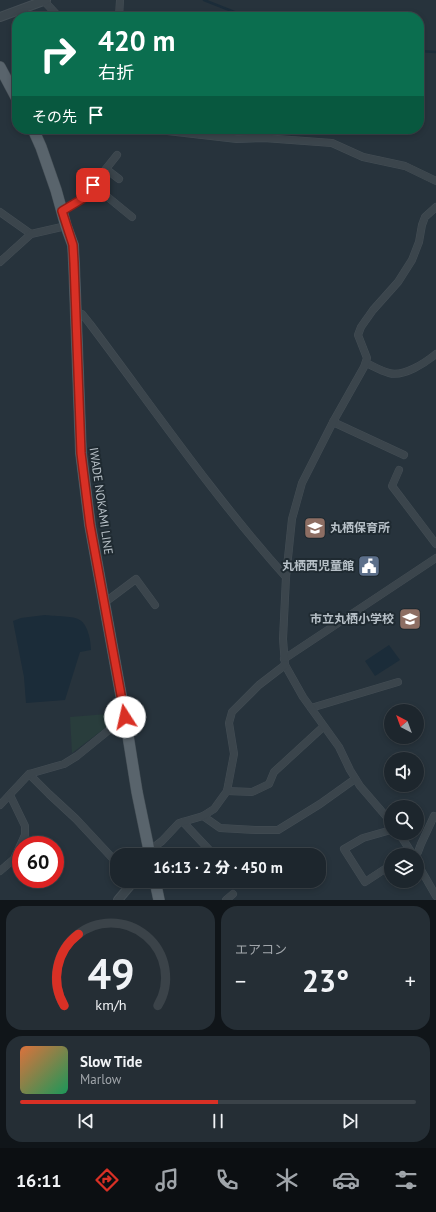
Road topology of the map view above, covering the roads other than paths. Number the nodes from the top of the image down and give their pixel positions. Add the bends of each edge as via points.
1 (45, 0) edge
2 (120, 0) edge
3 (12, 12) edge
4 (13, 12) edge
5 (55, 12) edge
6 (119, 12) edge
7 (0, 17) edge
8 (0, 67) edge
9 (8, 80) edge
10 (35, 134) edge
11 (194, 134) edge
12 (117, 155) dead end
13 (106, 169) junction
14 (119, 179) dead end
15 (436, 181) edge
16 (93, 185) junction
17 (436, 207) edge
18 (62, 211) junction
19 (0, 212) edge
20 (132, 217) dead end
21 (66, 226) junction
22 (31, 234) junction
23 (0, 262) edge
24 (76, 312) junction
25 (436, 354) edge
26 (366, 363) junction
27 (333, 422) junction
28 (404, 455) dead end
29 (399, 470) dead end
30 (436, 544) edge
31 (436, 558) edge
32 (286, 577) junction
33 (104, 603) junction
34 (155, 605) dead end
35 (285, 662) junction
36 (398, 682) dead end
37 (311, 708) junction
38 (125, 717) junction
39 (324, 727) junction
40 (30, 774) junction
41 (355, 779) junction
42 (227, 791) junction
43 (10, 795) junction
44 (0, 805) edge
45 (384, 814) edge
46 (435, 815) edge
47 (203, 816) junction
48 (183, 822) junction
49 (384, 832) edge
50 (148, 848) edge
51 (155, 848) edge
52 (207, 848) edge
53 (420, 848) edge
54 (110, 855) edge
55 (384, 869) edge
56 (0, 871) edge
57 (424, 875) edge
58 (128, 888) edge
59 (157, 888) edge
60 (233, 894) dead end
61 (436, 896) edge
62 (118, 900) edge
63 (159, 900) edge
64 (226, 900) edge

1 - 4 street
1 - 5 street
2 - 6 street
3 - 7 street
8 - 9 main road
10 - 18 main road, IWADE NOKAMI LINE
11 - 15 street via 237,139 264,138 332,143 363,157 405,166
12 - 13 street
13 - 14 street
13 - 16 street
16 - 18 street via 82,199
16 - 20 street
17 - 26 street via 425,217 420,242 412,260 398,282 361,327 358,335 367,358
18 - 21 main road, IWADE NOKAMI LINE
19 - 22 street
21 - 22 street
21 - 24 main road, IWADE NOKAMI LINE via 73,245
22 - 23 street
24 - 32 street via 82,314 90,324 201,473
24 - 33 main road, IWADE NOKAMI LINE via 81,453 90,525
25 - 26 street via 407,372 391,374
26 - 27 street
27 - 28 street
27 - 32 street via 302,483 292,519
29 - 30 street via 392,486
31 - 35 street
32 - 35 street via 283,639
33 - 34 street via 136,579
33 - 38 main road, IWADE NOKAMI LINE
35 - 37 street
35 - 42 street via 232,712 229,723 234,754
36 - 37 street
37 - 39 street
38 - 40 street via 64,764
38 - 50 main road, IWADE NOKAMI LINE
39 - 41 street via 339,748
39 - 42 street via 274,772 269,784 252,792
40 - 43 street
40 - 54 street
41 - 45 street
41 - 47 street via 278,830 220,828
42 - 47 street via 214,809
43 - 44 street
43 - 56 street via 24,826 25,835 14,859
46 - 53 street
47 - 48 street
48 - 51 street
48 - 52 street
49 - 55 street via 363,838 344,849 364,882
57 - 61 street
58 - 62 street
59 - 63 main road
60 - 64 street

